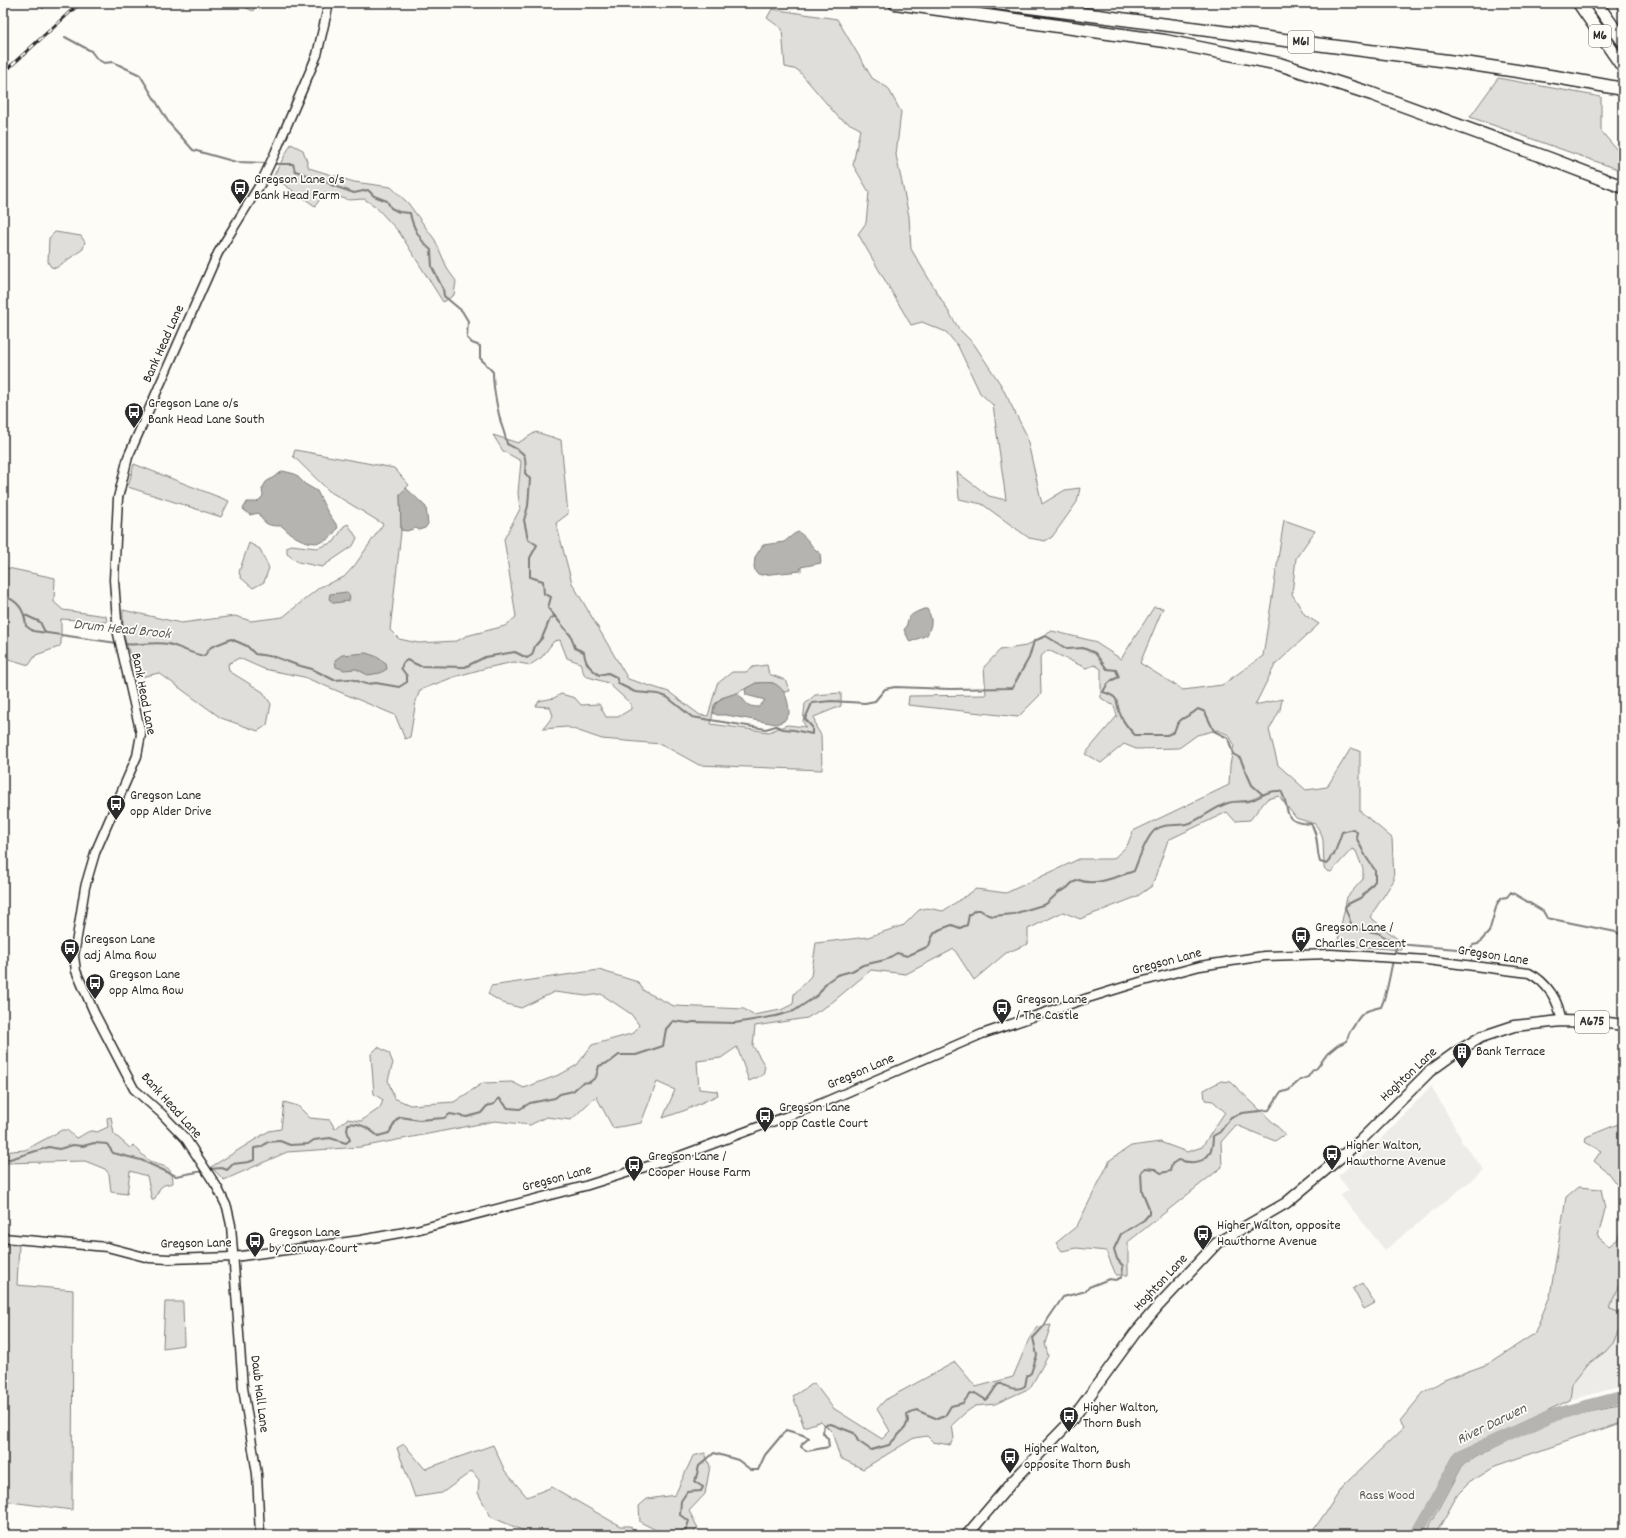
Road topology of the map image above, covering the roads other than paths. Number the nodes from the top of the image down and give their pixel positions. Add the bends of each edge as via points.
1 (329, 3) edge
2 (895, 3) edge
3 (996, 3) edge
4 (1579, 3) edge
5 (1596, 3) edge
6 (1623, 40) edge
7 (1623, 67) edge
8 (1623, 89) edge
9 (1623, 187) edge
10 (1561, 1021) junction
11 (1623, 1025) edge
12 (3, 1238) edge
13 (234, 1257) junction
14 (260, 1535) edge
15 (967, 1535) edge

1 - 13 street, Bank Head Lane via 318,55 275,153 261,183 218,253 128,457 118,498 114,580 118,634 141,734 137,756 95,853 86,887 74,956 76,971 94,1012 134,1089 186,1139 227,1207
2 - 9 highway, M61 via 1165,41 1279,64 1372,94
3 - 8 highway, M61 via 1426,58
4 - 7 highway, M6
5 - 6 highway, M6
10 - 11 main road, A675
10 - 13 street, Gregson Lane via 1553,996 1540,980 1529,973 1374,955 1285,954 1200,966 1140,982 982,1034 820,1104 680,1156 585,1186 416,1230
10 - 15 main road, Hoghton Lane / A675 via 1514,1026 1481,1037 1455,1053 1430,1071 1360,1140 1286,1203 1217,1244 1135,1333 1071,1421 1012,1482
12 - 13 street, Gregson Lane via 107,1247 149,1258
13 - 14 street, Daub Hall Lane via 243,1388 258,1474

